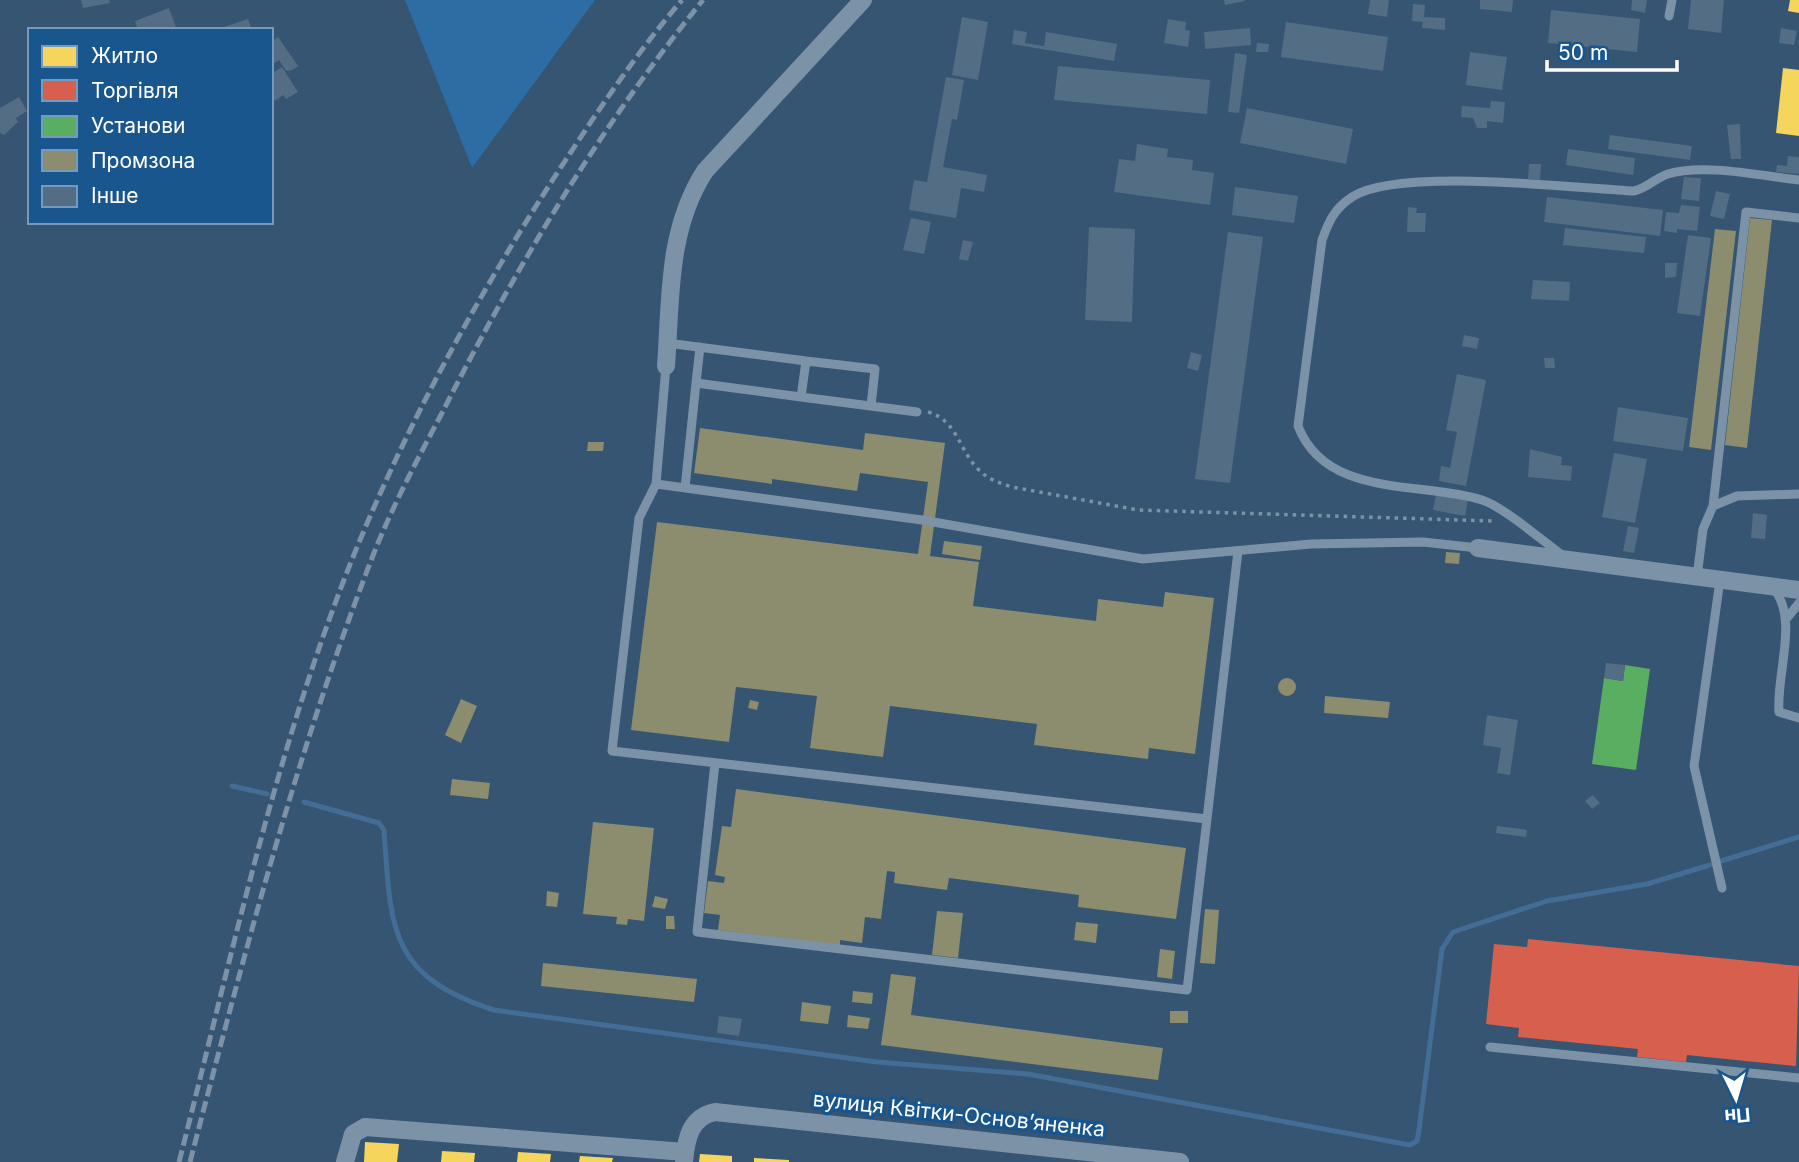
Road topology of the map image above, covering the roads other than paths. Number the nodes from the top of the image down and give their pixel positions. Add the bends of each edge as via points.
1 (863, 0) edge
2 (1672, 0) edge
3 (1669, 16) dead end
4 (1799, 180) edge
5 (1799, 218) edge
6 (667, 344) junction
7 (700, 347) junction
8 (806, 361) junction
9 (666, 366) joint
10 (696, 383) junction
11 (801, 397) junction
12 (871, 406) junction
13 (917, 412) road end
14 (656, 484) junction
15 (685, 488) junction
16 (1799, 494) edge
17 (1713, 506) junction
18 (1478, 548) joint
19 (1238, 551) junction
20 (1572, 561) junction
21 (1697, 577) junction
22 (1720, 580) junction
23 (1769, 586) junction
24 (1799, 590) edge
25 (1799, 603) edge
26 (1788, 617) junction
27 (1799, 718) edge
28 (715, 763) junction
29 (1207, 819) junction
30 (1722, 888) dead end
31 (1490, 1047) dead end
32 (1799, 1078) edge
33 (684, 1157) edge
34 (345, 1162) edge
35 (1180, 1162) edge

1 - 6 street via 705,171 693,190 674,251
2 - 3 lane
4 - 20 lane via 1684,172 1668,174 1634,191 1423,181 1384,184 1354,196 1332,213 1322,240 1298,426 1305,443 1318,457 1362,480 1484,500
5 - 17 lane via 1746,212
6 - 7 lane
6 - 9 street
7 - 8 lane
7 - 10 lane
8 - 11 lane
8 - 12 lane via 875,369
9 - 14 lane
10 - 11 lane
10 - 15 lane
11 - 12 lane
12 - 13 lane
14 - 15 lane
14 - 28 lane via 639,518 612,751
15 - 19 lane via 922,520 1143,559
16 - 17 lane via 1737,496
17 - 21 lane via 1703,530
18 - 19 lane via 1423,542
18 - 20 street
19 - 29 lane
20 - 21 street
21 - 22 street
22 - 23 street
22 - 30 lane via 1694,766
23 - 24 street
23 - 26 lane via 1783,600
25 - 26 lane
26 - 27 lane via 1779,709 1783,715
28 - 29 lane
28 - 29 lane via 697,932 1187,990
31 - 32 lane
33 - 34 street via 365,1127 356,1130
33 - 35 street, вулиця Квітки-Основʼяненка via 688,1135 698,1119 715,1112 733,1112

